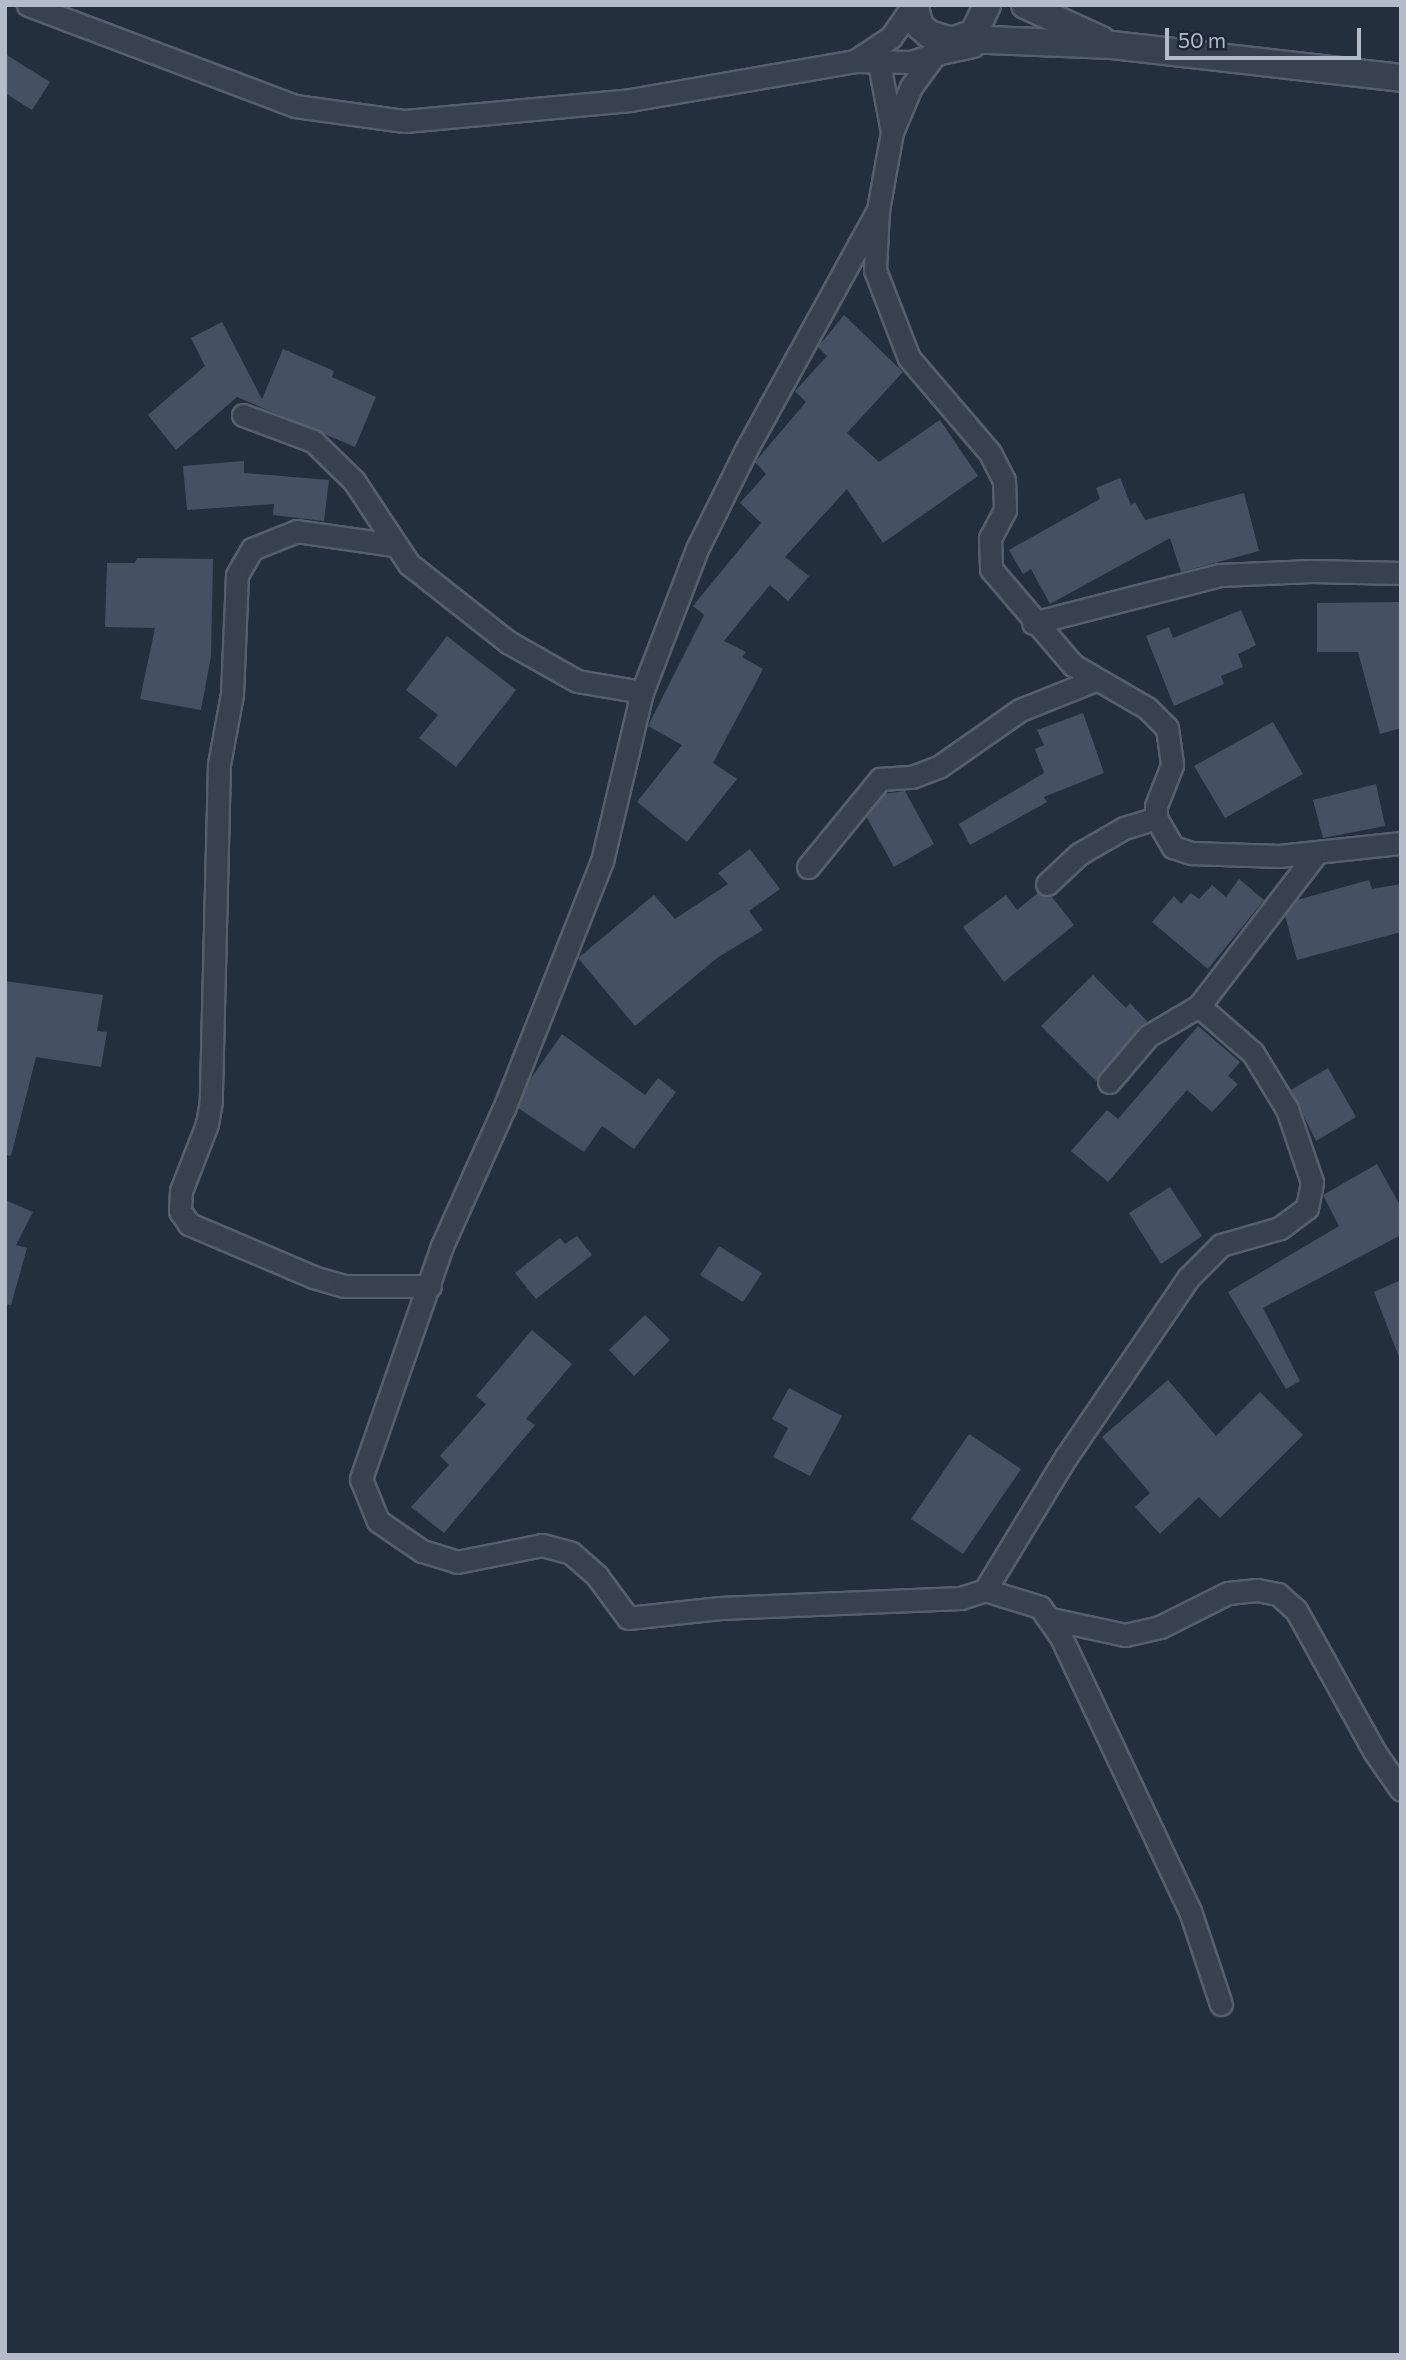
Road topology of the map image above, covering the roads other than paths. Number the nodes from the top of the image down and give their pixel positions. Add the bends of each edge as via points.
1 (28, 5) edge
2 (914, 5) edge
3 (987, 5) edge
4 (1025, 5) edge
5 (964, 38) junction
6 (997, 41) junction
7 (1112, 45) junction
8 (935, 54) junction
9 (878, 56) junction
10 (1401, 78) edge
11 (892, 132) junction
12 (878, 210) junction
13 (243, 415) dead end
14 (394, 545) junction
15 (1401, 573) edge
16 (1033, 623) junction
17 (1095, 680) junction
18 (642, 692) junction
19 (1156, 818) junction
20 (1401, 843) edge
21 (1317, 852) junction
22 (808, 867) dead end
23 (1047, 884) dead end
24 (1199, 1006) junction
25 (1109, 1082) dead end
26 (430, 1286) junction
27 (985, 1590) junction
28 (1051, 1619) junction
29 (1401, 1790) edge
30 (1222, 2004) dead end

1 - 9 street via 272,99 335,113 405,121 630,100
2 - 5 street via 920,26 929,34 952,41
2 - 9 street
3 - 5 street via 982,23
4 - 7 street
5 - 6 street
5 - 8 street
6 - 7 street
6 - 8 street
7 - 10 street
8 - 9 street via 911,62
8 - 11 street via 911,87
9 - 11 street
11 - 12 street
12 - 16 street via 875,270 887,308 909,358 990,453 1004,480 1006,510 989,538 987,555 990,569
12 - 18 street via 703,537
13 - 14 street via 313,440 354,481
14 - 18 street via 426,578 541,662 577,681
14 - 26 street via 297,531 252,549 237,575 232,694 219,764 211,1101 181,1191 180,1211 189,1224 333,1283
15 - 16 street via 1220,575
16 - 17 street via 1053,647
17 - 19 street via 1147,708 1167,728 1172,765
17 - 22 street via 1020,710 940,766 912,776 880,779
18 - 26 street via 601,861 505,1108 446,1234
19 - 21 street via 1172,847 1192,853 1279,856
19 - 23 street via 1124,828 1079,855
20 - 21 street
21 - 24 street
24 - 25 street via 1148,1036
24 - 27 street via 1253,1053 1281,1098 1312,1182 1307,1208 1280,1228 1221,1245 1188,1278 1066,1457
26 - 27 street via 361,1479 377,1521 422,1551 457,1562 542,1545 571,1553 597,1576 628,1618 745,1606 961,1598
27 - 28 street via 1023,1599 1041,1607
28 - 29 street via 1125,1635 1160,1627 1228,1593 1257,1590 1278,1594 1296,1610 1374,1751
28 - 30 street via 1190,1911

